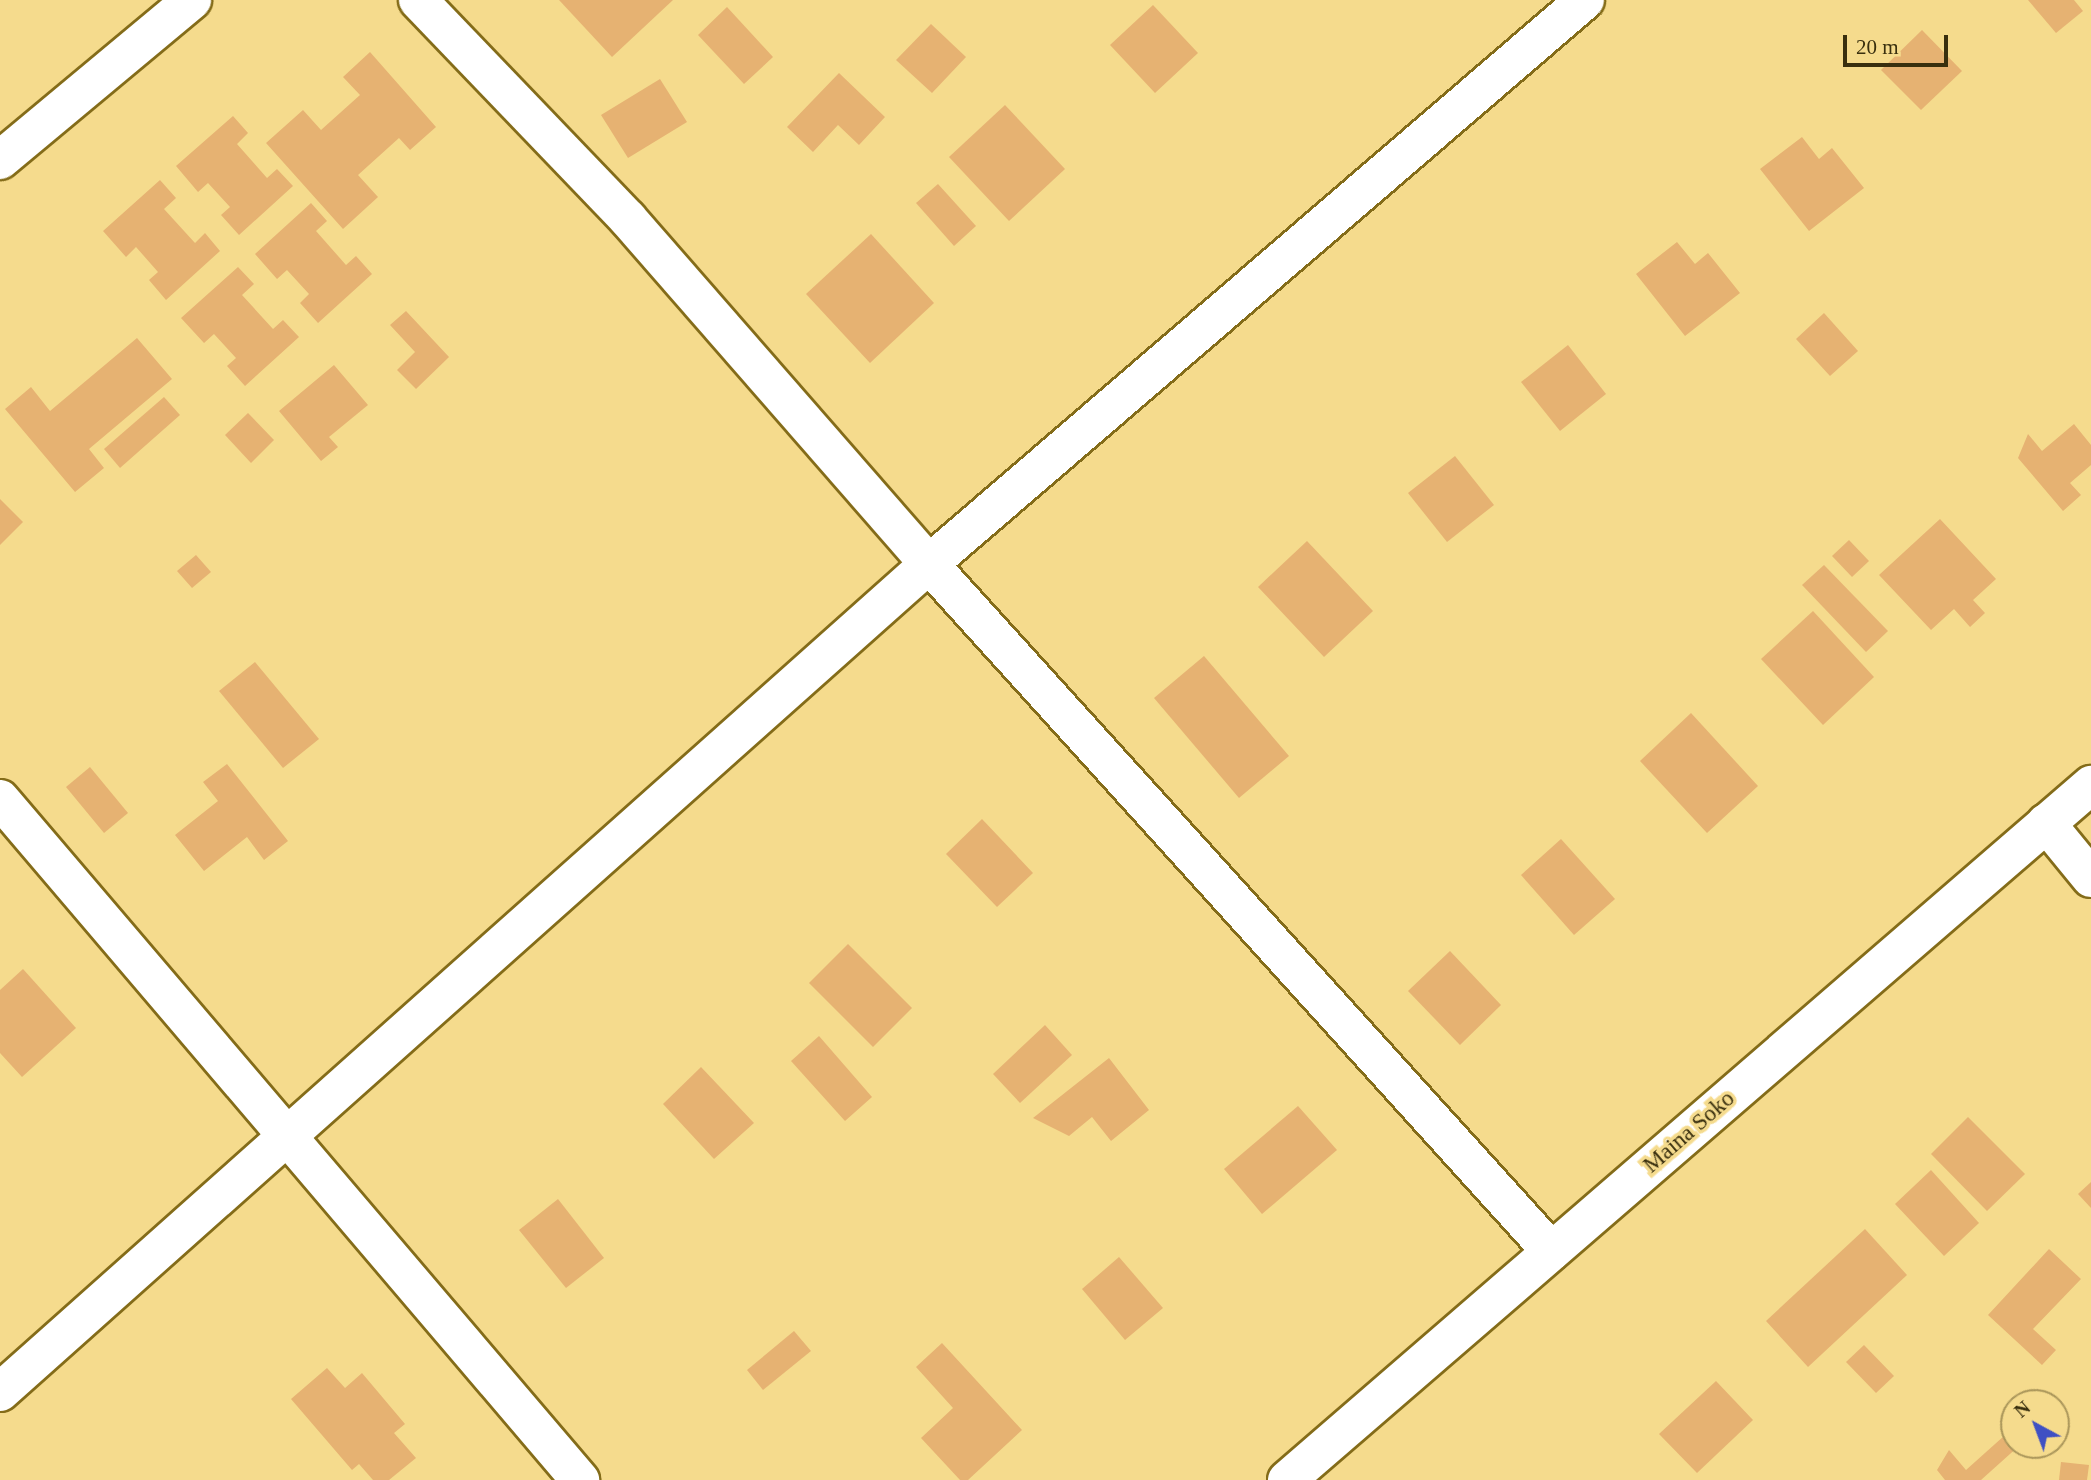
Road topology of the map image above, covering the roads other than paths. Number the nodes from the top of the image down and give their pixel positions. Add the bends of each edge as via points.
1 (191, 0) edge
2 (418, 0) edge
3 (1575, 3) edge
4 (0, 160) edge
5 (929, 564) junction
6 (2091, 785) edge
7 (0, 799) edge
8 (2046, 823) junction
9 (2091, 878) edge
10 (291, 1135) junction
11 (1550, 1251) junction
12 (0, 1392) edge
13 (580, 1480) edge
14 (1287, 1480) edge

1 - 4 street
2 - 5 street via 628,219
3 - 5 street
5 - 10 street
5 - 11 street
6 - 8 street, Maina Soko
7 - 10 street
8 - 9 street
8 - 11 street, Maina Soko
10 - 12 street
10 - 13 street
11 - 14 street, Maina Soko

